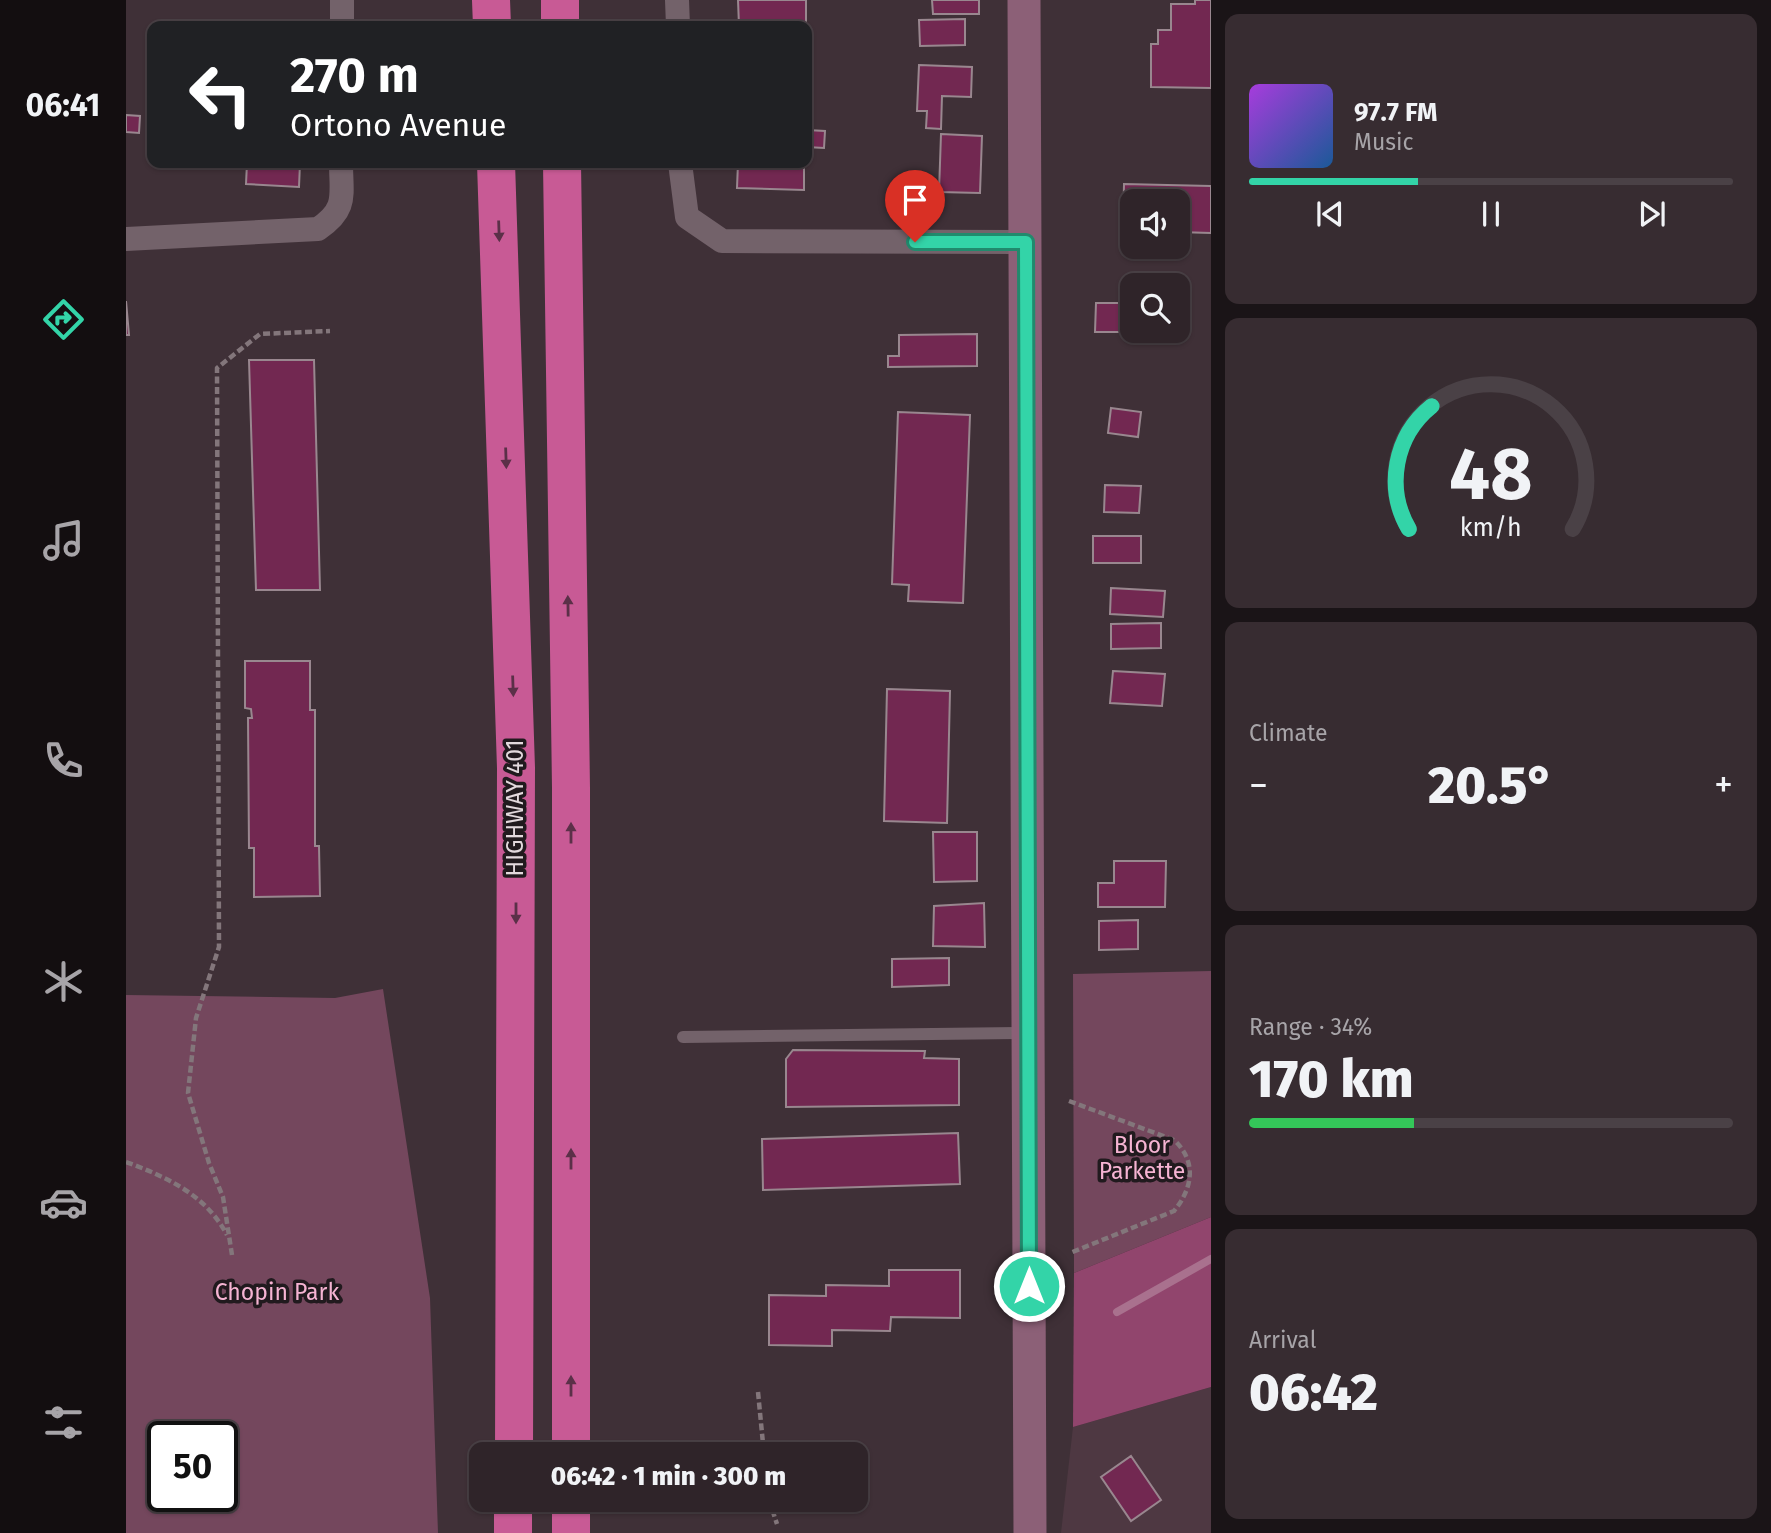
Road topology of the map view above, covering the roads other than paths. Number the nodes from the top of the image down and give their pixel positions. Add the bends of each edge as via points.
1 (342, 0) edge
2 (491, 0) edge
3 (560, 0) edge
4 (677, 0) edge
5 (1024, 0) edge
6 (342, 21) edge
7 (492, 21) edge
8 (560, 21) edge
9 (678, 21) edge
10 (341, 168) edge
11 (496, 168) edge
12 (562, 168) edge
13 (681, 168) edge
14 (126, 239) edge
15 (1026, 242) junction
16 (1028, 1033) junction
17 (683, 1037) dead end
18 (514, 1442) edge
19 (571, 1442) edge
20 (513, 1512) edge
21 (571, 1512) edge
22 (513, 1533) edge
23 (571, 1533) edge
24 (1030, 1533) edge

1 - 6 street
2 - 7 highway
3 - 8 highway
4 - 9 street
5 - 15 main road
10 - 14 street via 341,205 335,217 318,229
11 -> 18 highway, HIGHWAY 401 via 516,768
19 -> 12 highway via 570,788
13 - 15 street via 687,218 722,242
15 - 16 main road
16 - 17 lane
16 - 24 main road
20 - 22 highway
21 - 23 highway

